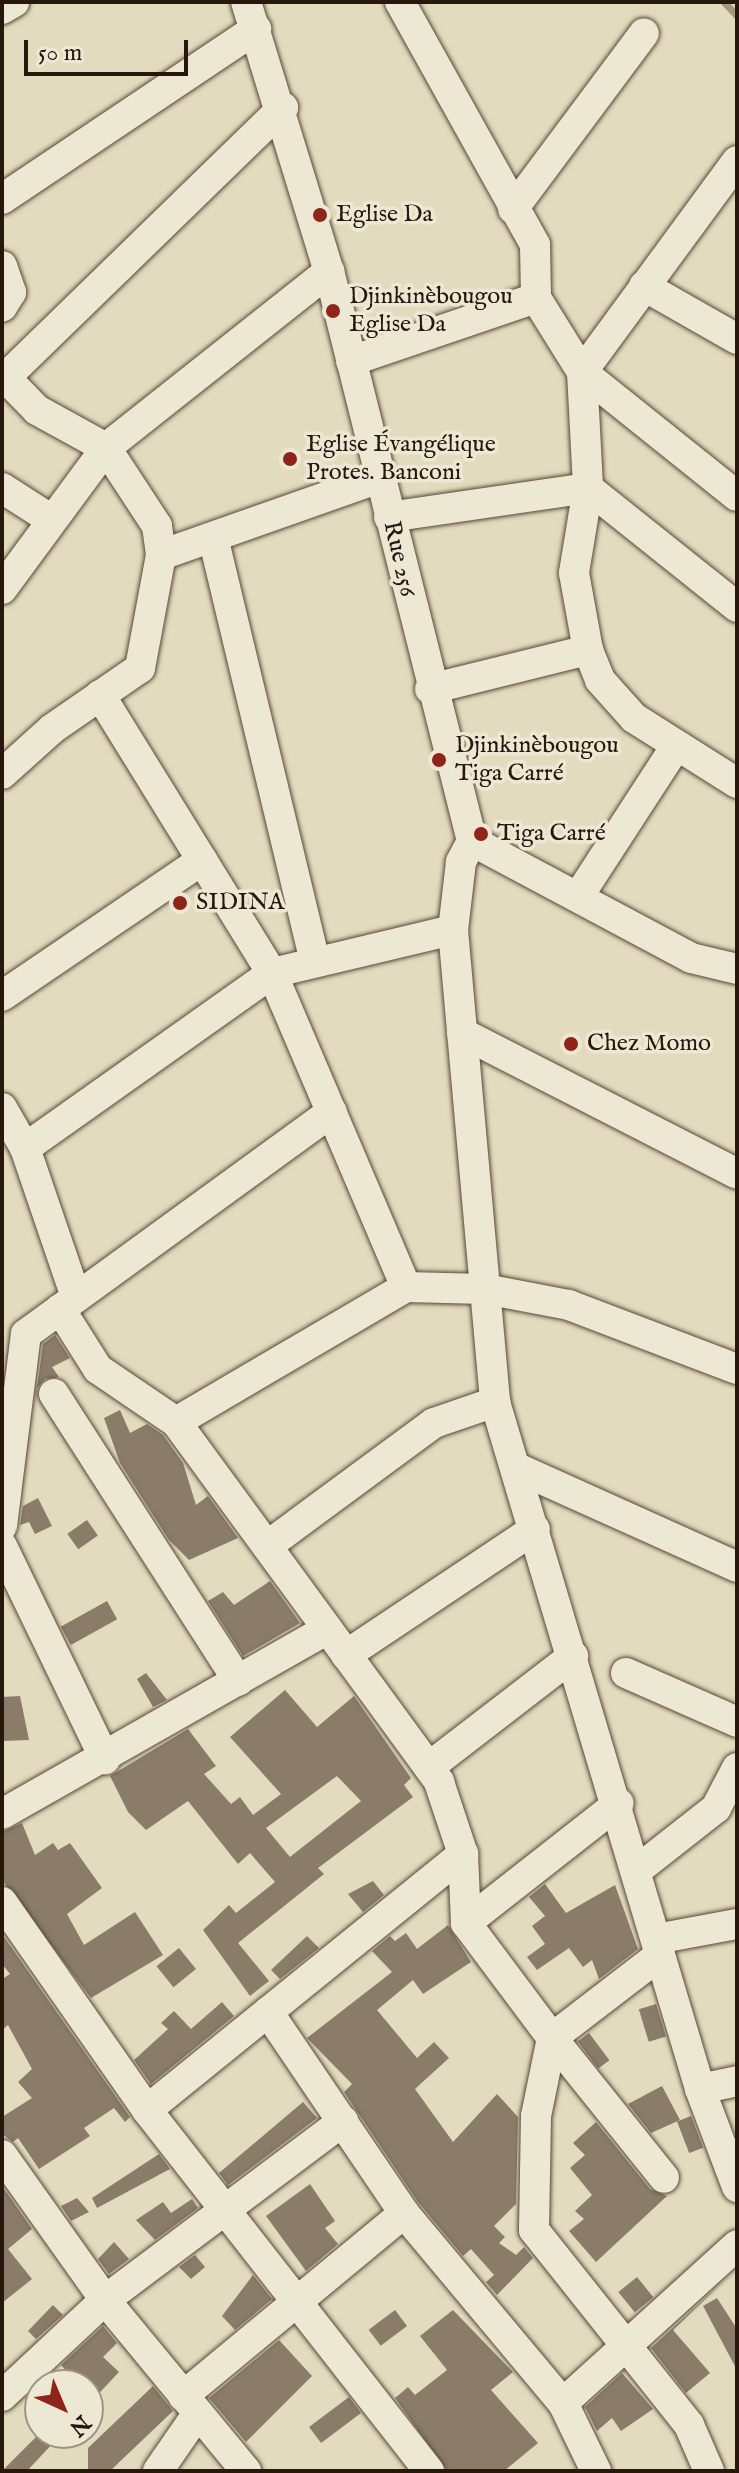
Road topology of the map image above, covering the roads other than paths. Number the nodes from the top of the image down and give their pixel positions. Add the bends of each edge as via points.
1 (14, 2) edge
2 (400, 2) edge
3 (2, 9) edge
4 (251, 15) edge
5 (644, 33) dead end
6 (283, 108) junction
7 (737, 161) edge
8 (2, 199) edge
9 (513, 209) junction
10 (2, 266) edge
11 (329, 271) junction
12 (644, 286) junction
13 (536, 298) junction
14 (2, 307) edge
15 (737, 339) edge
16 (351, 361) junction
17 (582, 372) junction
18 (4, 376) edge
19 (106, 448) junction
20 (380, 478) junction
21 (2, 488) edge
22 (588, 488) junction
23 (737, 496) edge
24 (389, 517) junction
25 (52, 520) junction
26 (213, 537) junction
27 (161, 555) junction
28 (2, 589) edge
29 (737, 607) edge
30 (588, 650) junction
31 (430, 689) junction
32 (100, 695) junction
33 (676, 746) junction
34 (2, 774) edge
35 (737, 783) edge
36 (472, 841) junction
37 (202, 860) junction
38 (578, 897) junction
39 (453, 930) junction
40 (314, 958) junction
41 (737, 969) edge
42 (272, 973) junction
43 (2, 996) edge
44 (462, 1033) junction
45 (2, 1108) edge
46 (332, 1112) junction
47 (13, 1144) edge
48 (737, 1174) edge
49 (406, 1287) junction
50 (485, 1289) junction
51 (68, 1303) junction
52 (98, 1369) junction
53 (737, 1369) edge
54 (54, 1394) junction
55 (495, 1402) junction
56 (6, 1416) edge
57 (176, 1422) junction
58 (517, 1468) junction
59 (2, 1526) edge
60 (535, 1529) junction
61 (2, 1546) edge
62 (267, 1546) junction
63 (737, 1567) edge
64 (327, 1629) junction
65 (346, 1655) junction
66 (573, 1656) junction
67 (626, 1673) dead end
68 (238, 1681) junction
69 (737, 1722) edge
70 (105, 1759) junction
71 (429, 1767) junction
72 (737, 1768) edge
73 (619, 1803) junction
74 (2, 1814) edge
75 (463, 1854) junction
76 (636, 1871) junction
77 (2, 1902) edge
78 (466, 1923) junction
79 (737, 1924) edge
80 (658, 1947) junction
81 (268, 2012) junction
82 (552, 2038) junction
83 (737, 2081) edge
84 (700, 2089) junction
85 (147, 2110) junction
86 (343, 2121) junction
87 (2, 2155) edge
88 (664, 2178) dead end
89 (737, 2187) edge
90 (227, 2212) junction
91 (404, 2213) junction
92 (737, 2245) edge
93 (105, 2300) junction
94 (295, 2300) junction
95 (628, 2343) junction
96 (2, 2396) edge
97 (563, 2403) junction
98 (191, 2405) junction
99 (158, 2471) edge
100 (246, 2471) edge
101 (429, 2471) edge
102 (596, 2471) edge
103 (709, 2471) edge

1 - 3 street
2 - 9 street
4 - 6 street, Rue 256
4 - 8 street
5 - 9 street
6 - 11 street, Rue 256
6 - 18 street
7 - 12 street
9 - 13 street via 535,245
10 - 14 street via 11,292
11 - 16 street, Rue 256
11 - 19 street
12 - 15 street
12 - 17 street
13 - 16 street
13 - 17 street
16 - 20 street, Rue 256
17 - 22 street
17 - 23 street
18 - 19 street via 37,410
19 - 25 street
19 - 27 street via 157,526
20 - 24 street, Rue 256
20 - 26 street
21 - 25 street
22 - 24 street
22 - 29 street
22 - 30 street via 574,573
24 - 31 street, Rue 256
25 - 28 street
26 - 27 street
26 - 40 street
27 - 32 street via 140,668
30 - 31 street
30 - 33 street via 600,680 634,718
31 - 36 street, Rue 256
32 - 34 street
32 - 37 street
33 - 35 street
33 - 38 street
36 - 38 street
36 - 39 street via 461,862
37 - 42 street
37 - 43 street
38 - 41 street via 691,958
39 - 40 street
39 - 44 street
40 - 42 street
42 - 46 street
42 - 47 street
44 - 48 street
44 - 50 street
45 - 47 street
46 - 49 street
46 - 51 street
47 - 51 street
49 - 50 street
49 - 57 street
50 - 53 street via 569,1305
50 - 55 street
51 - 52 street
51 - 56 street via 26,1334
52 - 54 street
52 - 57 street
54 - 56 street
54 - 68 street
55 - 58 street
55 - 62 street via 434,1423
56 - 59 street
57 - 62 street
58 - 60 street
58 - 63 street
60 - 65 street
60 - 66 street
61 - 70 street
62 - 64 street
64 - 65 street
64 - 68 street
65 - 71 street
66 - 71 street
66 - 73 street
67 - 69 street
68 - 70 street
70 - 74 street
71 - 75 street
72 - 76 street via 716,1808
73 - 76 street
73 - 78 street
75 - 78 street
75 - 81 street
76 - 80 street
77 - 85 street
78 - 82 street
79 - 80 street
80 - 82 street
80 - 84 street
81 - 85 street
81 - 86 street
82 - 88 street
82 - 95 street via 536,2116 534,2230
83 - 84 street
84 - 89 street
85 - 90 street
86 - 90 street
86 - 91 street
87 - 93 street
90 - 93 street
90 - 94 street
91 - 94 street
91 - 97 street
92 - 95 street
93 - 96 street
93 - 98 street
94 - 98 street
94 - 101 street
95 - 97 street
95 - 103 street via 689,2425
97 - 102 street
98 - 99 street
98 - 100 street

